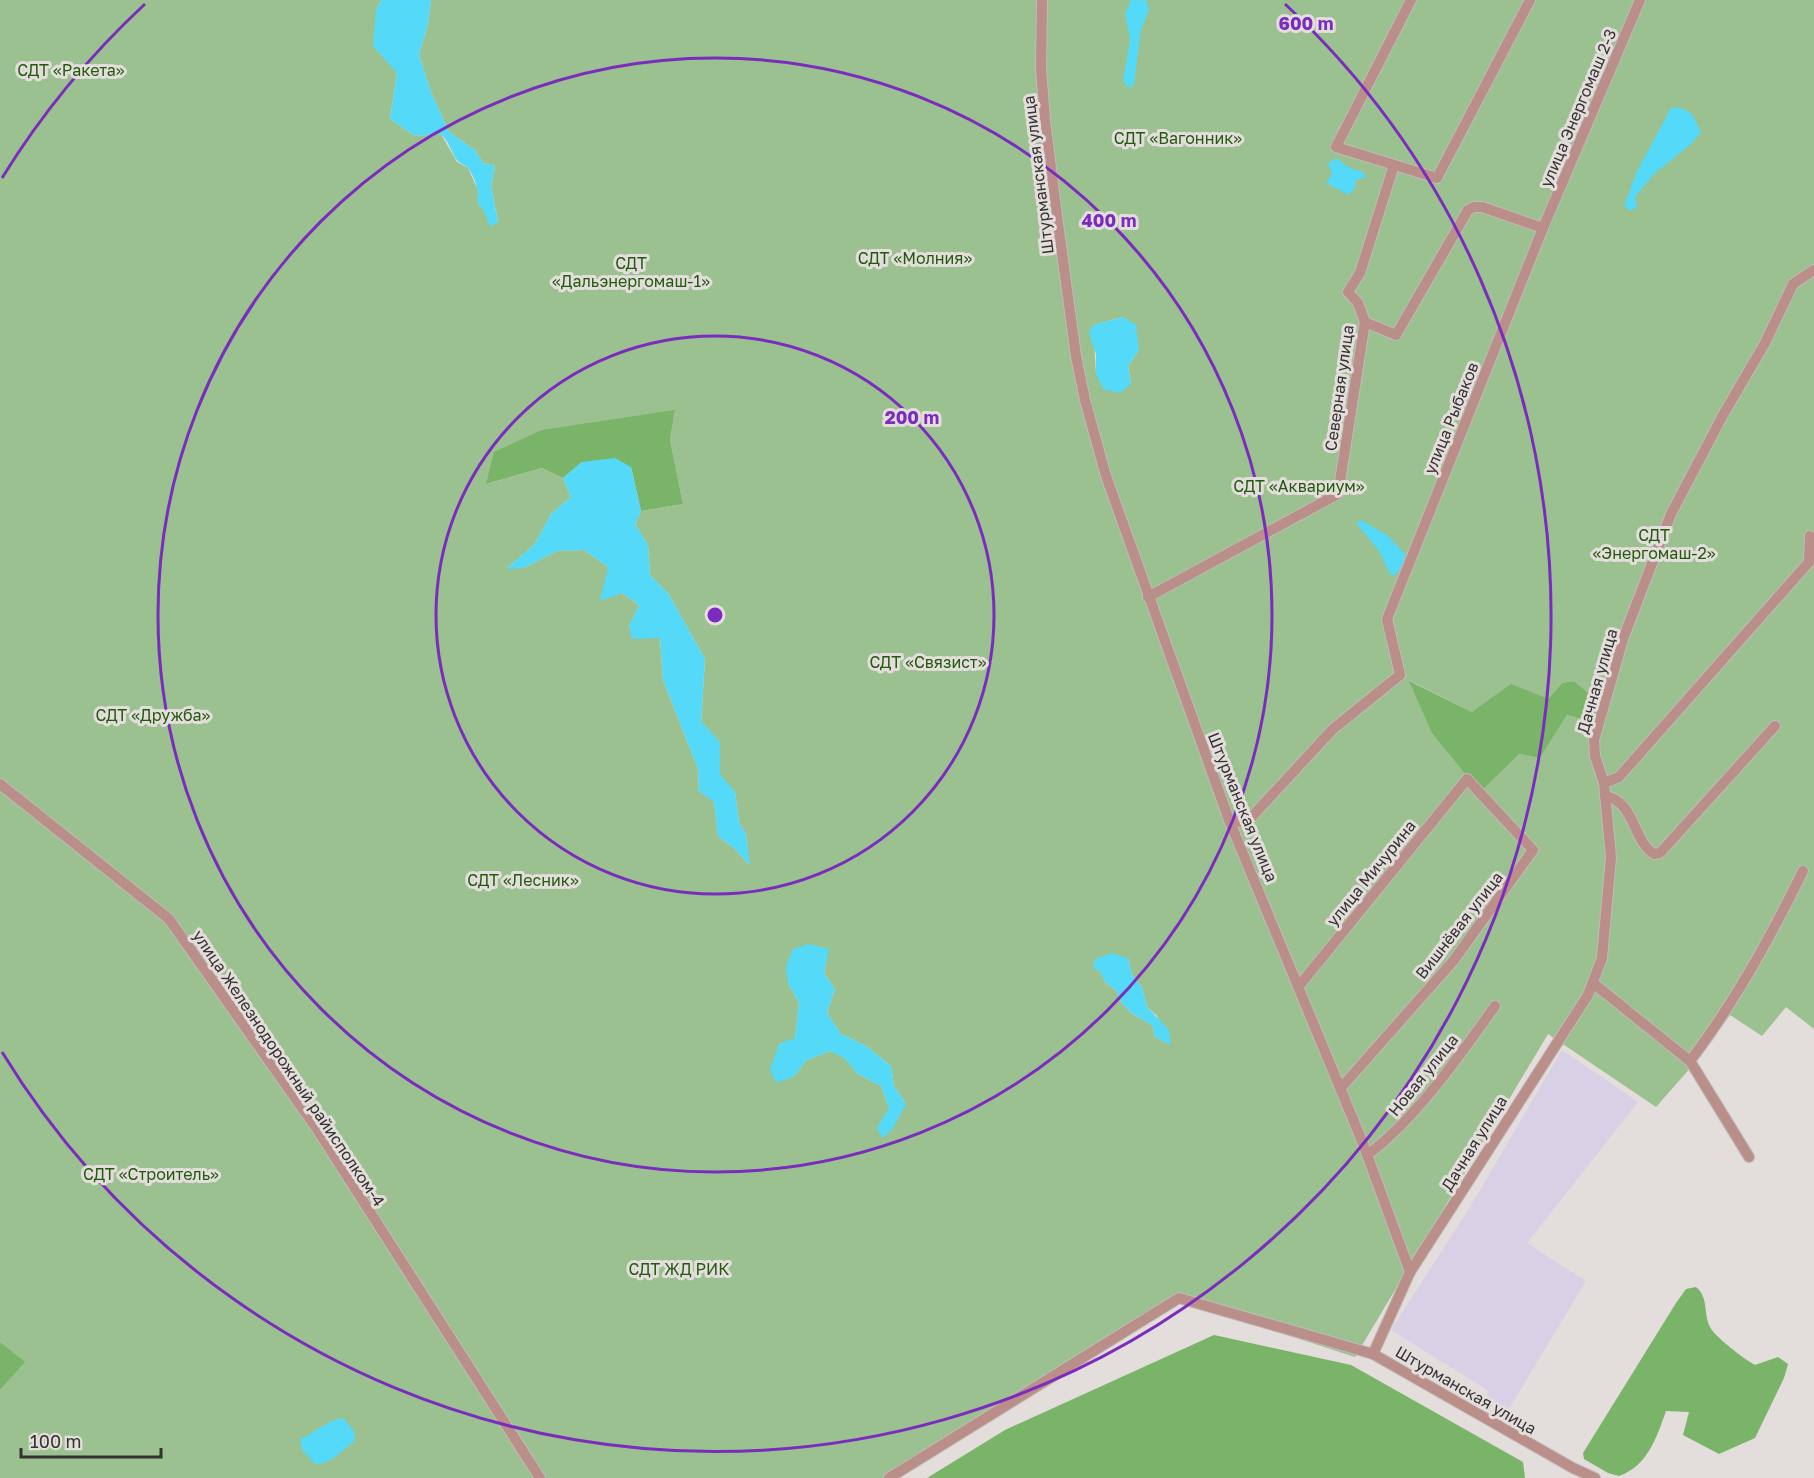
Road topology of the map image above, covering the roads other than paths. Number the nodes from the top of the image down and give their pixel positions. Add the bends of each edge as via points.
1 (1042, 0) edge
2 (1411, 0) edge
3 (1530, 0) edge
4 (1640, 0) edge
5 (1394, 165) junction
6 (1543, 228) junction
7 (1814, 270) edge
8 (1365, 322) junction
9 (1810, 536) dead end
10 (1148, 597) junction
11 (1775, 726) dead end
12 (1467, 779) joint
13 (0, 783) edge
14 (1604, 783) junction
15 (1605, 796) junction
16 (1229, 820) junction
17 (1803, 871) dead end
18 (1593, 983) junction
19 (1299, 986) junction
20 (1495, 1006) dead end
21 (1689, 1061) junction
22 (1341, 1089) junction
23 (1367, 1155) junction
24 (1749, 1158) dead end
25 (1410, 1272) junction
26 (1373, 1354) junction
27 (540, 1478) edge
28 (889, 1478) edge
29 (1595, 1478) edge

1 - 10 street, Штурманская улица via 1045,120 1076,356 1106,476
2 - 5 street via 1336,147
3 - 5 street via 1437,178
4 - 6 street, улица Энергомаш 2-3
5 - 8 street, Северная улица via 1360,273 1347,292 1358,303
6 - 8 street via 1482,207 1468,210 1396,334
6 - 16 street, улица Рыбаков via 1387,619 1400,675 1333,729 1246,823
7 - 14 street, Дачная улица via 1793,284 1671,514 1623,639 1595,734 1595,756
8 - 10 street, Северная улица via 1337,497
9 - 14 street via 1809,562 1619,777
10 - 16 street, Штурманская улица
11 - 15 street via 1660,853 1647,849 1620,802
12 - 19 street, улица Мичурина
12 - 22 street, Вишнёвая улица via 1533,850 1454,960
13 - 27 street, улица Железнодорожный райисполком-4 via 169,920 317,1129
14 - 15 street, Дачная улица
15 - 18 street, Дачная улица via 1611,857 1602,958
16 - 19 street, Штурманская улица
17 - 21 street via 1742,986
18 - 21 street
18 - 25 street, Дачная улица
19 - 22 street, Штурманская улица
20 - 23 street, Новая улица via 1389,1139
21 - 24 street
22 - 23 street, Штурманская улица
23 - 25 street, Штурманская улица
25 - 26 street, Штурманская улица
26 - 28 street via 1179,1298
26 - 29 street, Штурманская улица

